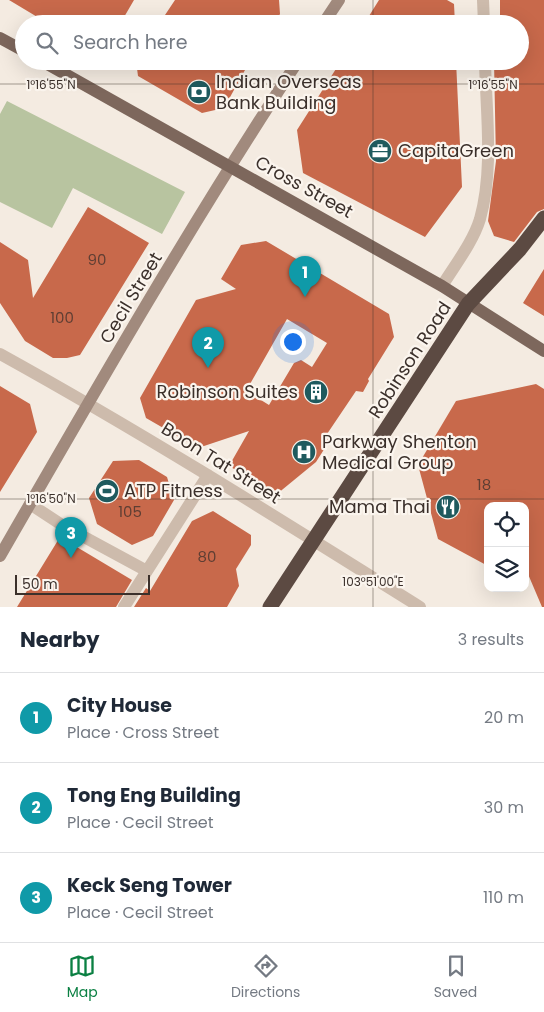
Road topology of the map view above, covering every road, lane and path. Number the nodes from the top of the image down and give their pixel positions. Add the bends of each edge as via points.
1 (339, 0) edge
2 (483, 0) edge
3 (329, 15) edge
4 (484, 15) edge
5 (0, 38) edge
6 (15, 46) edge
7 (58, 70) edge
8 (292, 70) edge
9 (485, 70) edge
10 (230, 166) junction
11 (544, 218) edge
12 (442, 286) junction
13 (468, 304) junction
14 (544, 351) edge
15 (0, 354) edge
16 (88, 402) junction
17 (208, 475) junction
18 (30, 504) junction
19 (313, 540) junction
20 (0, 556) edge
21 (147, 571) junction
22 (124, 607) edge
23 (270, 607) edge
24 (419, 607) edge

1 - 3 main road
2 - 4 street
5 - 6 main road
7 - 10 main road, Cross Street
8 - 10 main road, Cecil Street
9 - 12 street via 486,187 480,220
10 - 12 main road, Cross Street
10 - 16 main road, Cecil Street
11 - 13 highway, Robinson Road via 520,249
12 - 13 main road, Cross Street
13 - 14 main road, Cross Street
13 - 19 highway, Robinson Road
15 - 16 street, Boon Tat Street
16 - 17 street, Boon Tat Street
16 - 18 main road, Cecil Street
17 - 19 street, Boon Tat Street
17 - 21 street
18 - 20 main road, Cecil Street
18 - 21 street via 62,526
19 - 23 highway, Robinson Road
19 - 24 street, Boon Tat Street
21 - 22 street

